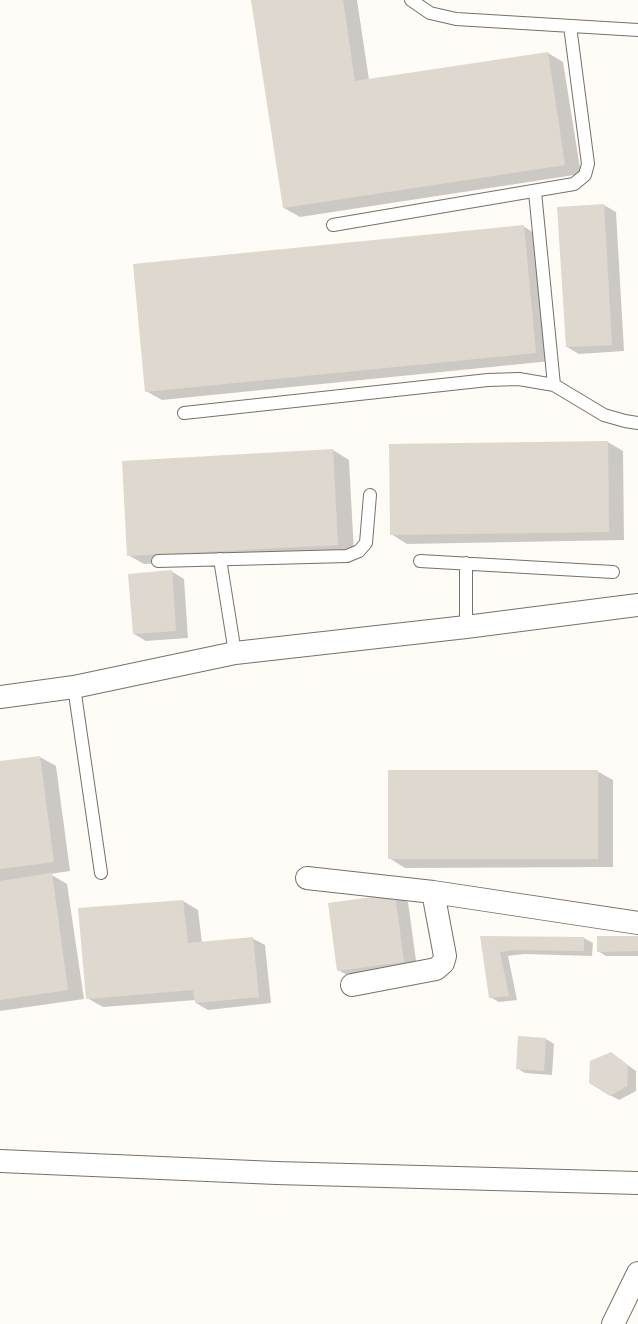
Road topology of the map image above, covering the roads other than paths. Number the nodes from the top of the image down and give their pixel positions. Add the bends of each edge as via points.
1 (411, 0) edge
2 (570, 26) junction
3 (638, 30) edge
4 (535, 192) junction
5 (333, 225) dead end
6 (554, 384) junction
7 (184, 413) dead end
8 (638, 423) edge
9 (370, 495) dead end
10 (220, 559) junction
11 (158, 561) dead end
12 (420, 561) dead end
13 (466, 563) junction
14 (613, 572) dead end
15 (638, 605) edge
16 (466, 627) junction
17 (235, 653) junction
18 (74, 687) junction
19 (0, 697) edge
20 (101, 873) dead end
21 (307, 878) dead end
22 (433, 892) junction
23 (638, 923) edge
24 (352, 985) dead end
25 (0, 1161) edge
26 (638, 1183) edge
27 (638, 1273) edge
28 (613, 1324) edge

1 - 2 lane via 430,13 456,19
2 - 3 lane
2 - 4 lane via 588,164 585,175 574,184
4 - 5 lane
4 - 6 lane
6 - 7 lane via 488,380
6 - 8 lane via 604,415
9 - 10 lane via 366,543 359,551 347,556
10 - 11 lane
10 - 17 lane
12 - 13 lane
13 - 14 lane
13 - 16 lane
15 - 16 street
16 - 17 street
17 - 18 street
18 - 19 street
18 - 20 lane
21 - 22 street
22 - 23 street
22 - 24 street via 445,956 443,963 436,969
25 - 26 street via 284,1173
27 - 28 street

